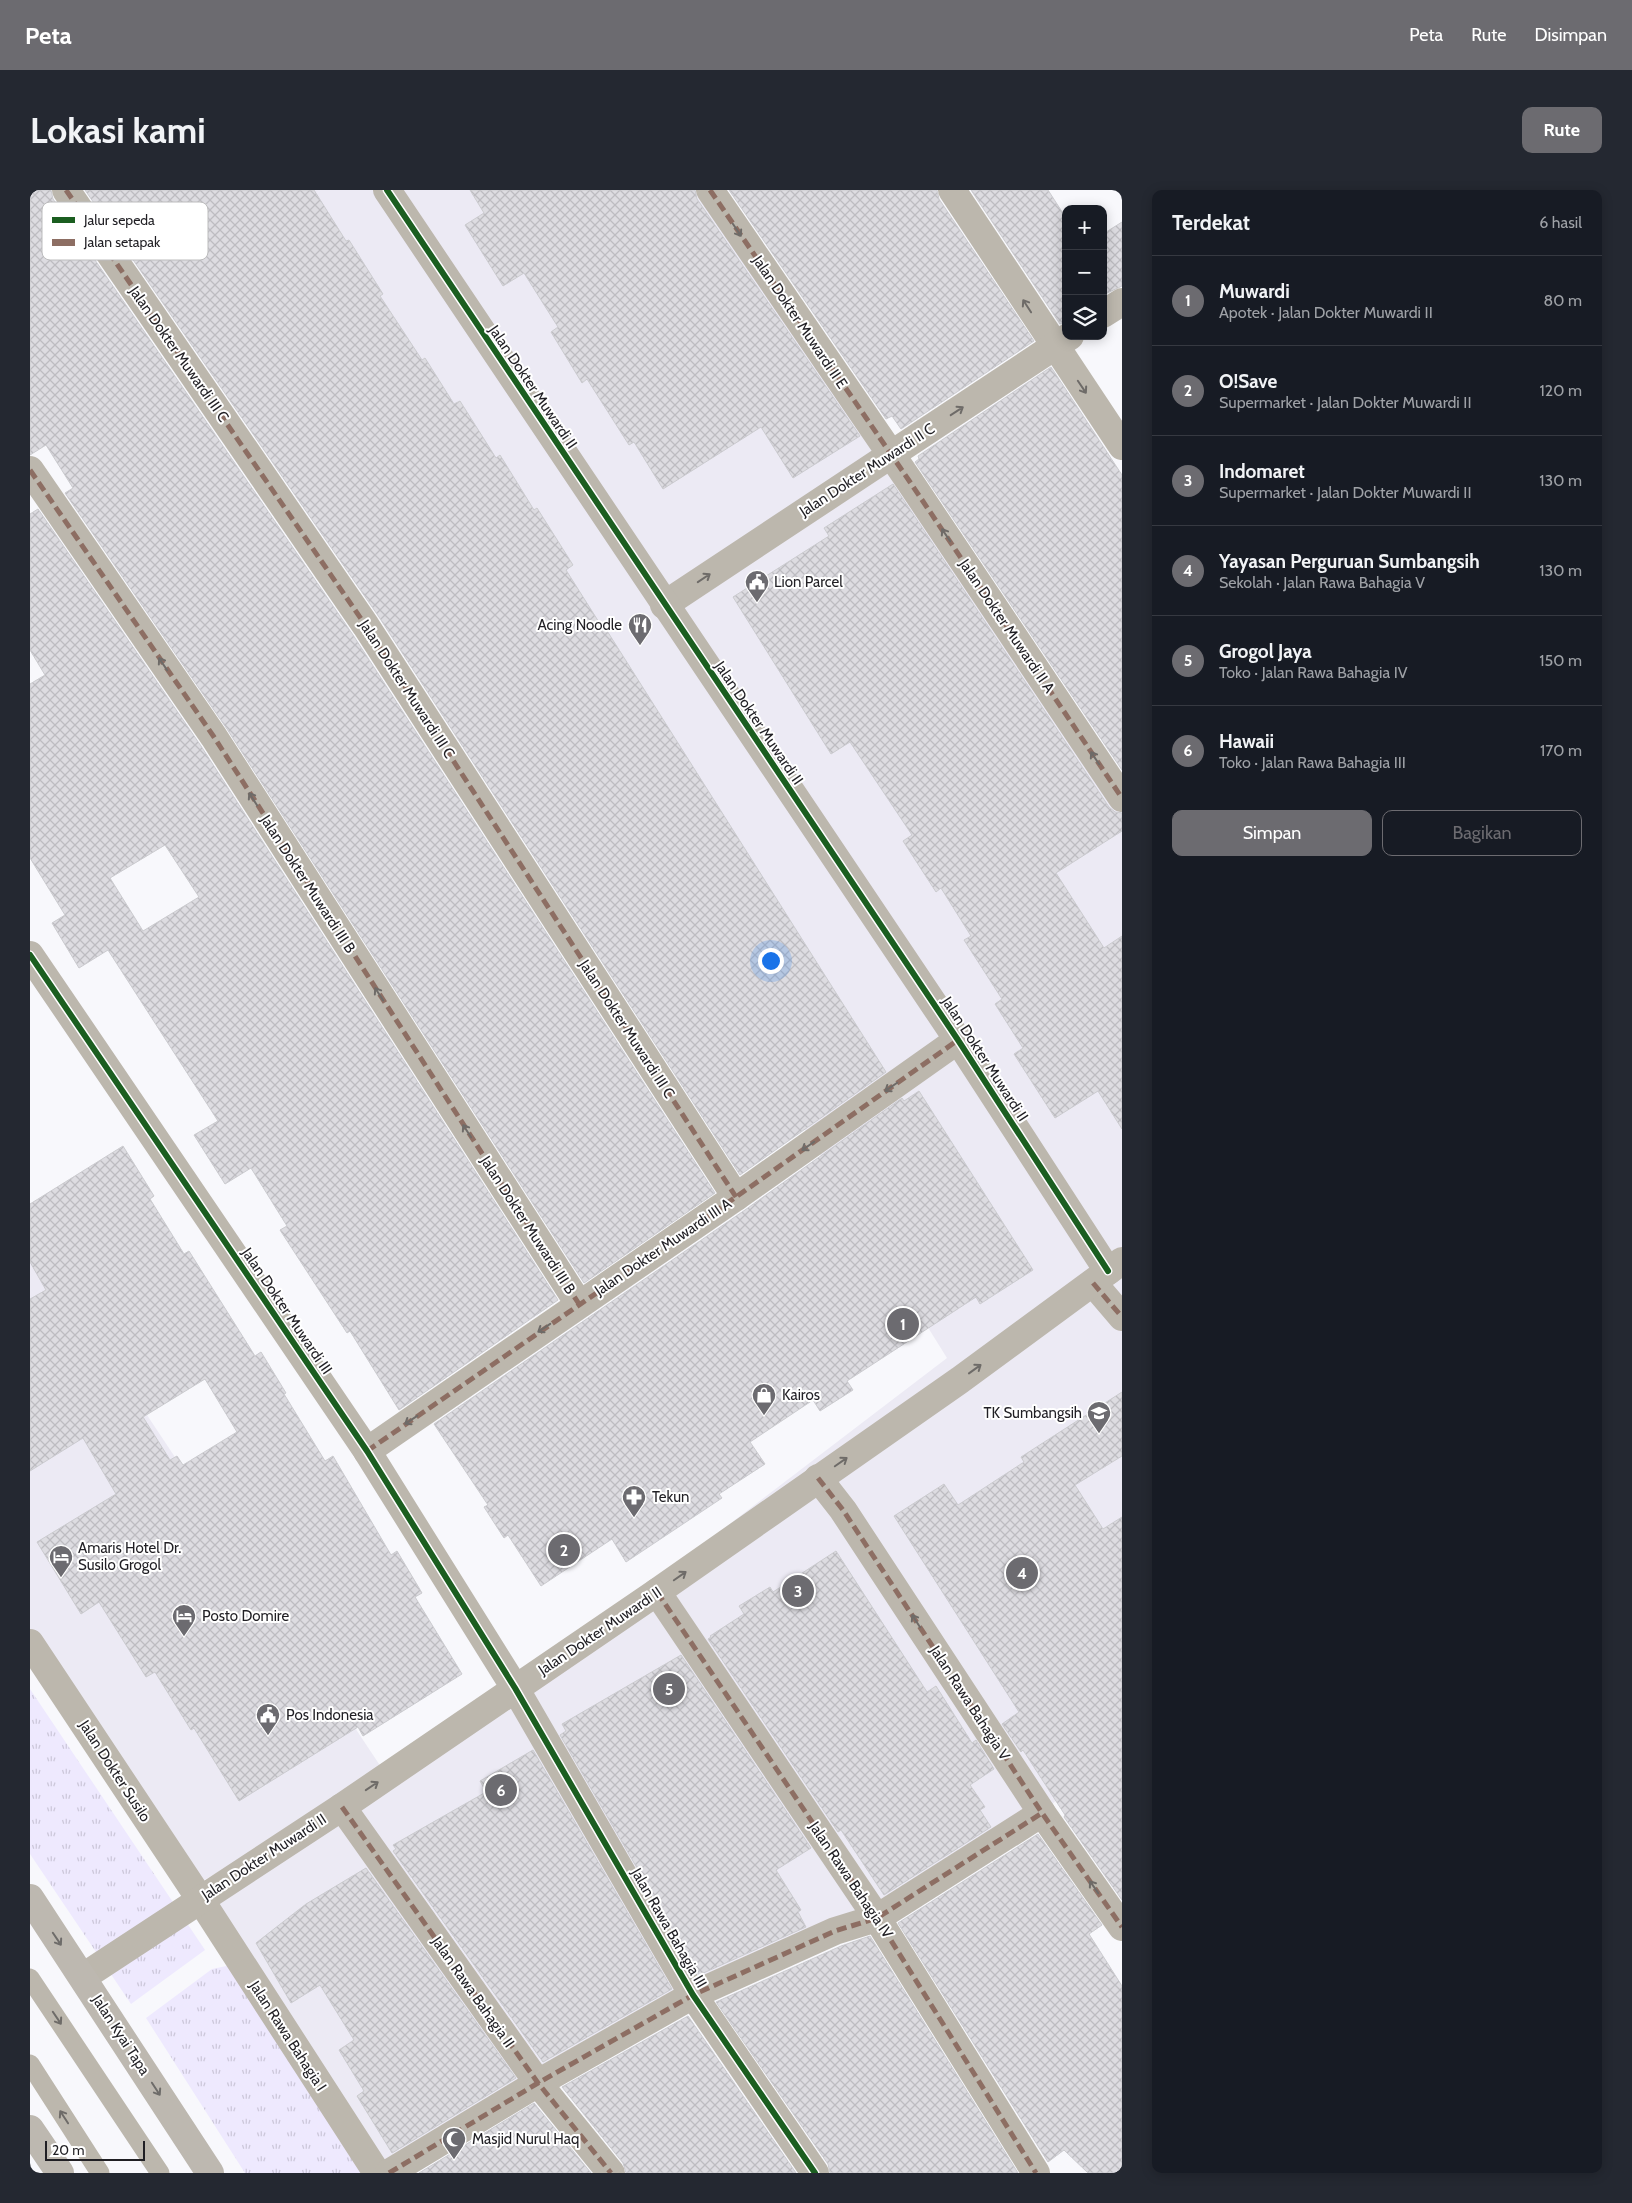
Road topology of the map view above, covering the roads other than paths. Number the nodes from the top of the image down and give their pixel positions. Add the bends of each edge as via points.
1 (66, 190) edge
2 (386, 190) edge
3 (710, 190) edge
4 (952, 190) edge
5 (74, 202) edge
6 (114, 260) edge
7 (1122, 302) edge
8 (1107, 311) edge
9 (1062, 341) edge
10 (1122, 446) edge
11 (890, 455) junction
12 (30, 470) edge
13 (664, 605) junction
14 (1122, 798) edge
15 (30, 955) edge
16 (958, 1040) junction
17 (736, 1197) junction
18 (1108, 1272) edge
19 (579, 1304) junction
20 (1122, 1317) edge
21 (367, 1451) junction
22 (818, 1478) junction
23 (658, 1592) junction
24 (30, 1643) edge
25 (515, 1688) junction
26 (342, 1807) junction
27 (1042, 1813) junction
28 (30, 1898) edge
29 (200, 1899) junction
30 (877, 1918) junction
31 (1122, 1927) edge
32 (83, 1977) junction
33 (30, 1978) edge
34 (693, 1995) junction
35 (30, 2064) edge
36 (538, 2083) junction
37 (30, 2129) edge
38 (60, 2173) edge
39 (100, 2173) edge
40 (160, 2173) edge
41 (210, 2173) edge
42 (377, 2173) edge
43 (389, 2173) edge
44 (611, 2173) edge
45 (815, 2173) edge
46 (1036, 2173) edge

1 - 5 street, Jalan Dokter Muwardi III C
2 - 13 street, Jalan Dokter Muwardi II
3 -> 11 street, Jalan Dokter Muwardi II E
9 -> 4 street
6 - 17 street, Jalan Dokter Muwardi III C via 366,626
7 - 8 street
9 -> 10 street
11 -> 9 street, Jalan Dokter Muwardi II C
13 -> 11 street, Jalan Dokter Muwardi II C
14 -> 11 street, Jalan Dokter Muwardi II A
19 -> 12 street, Jalan Dokter Muwardi III B via 214,737
13 - 16 street, Jalan Dokter Muwardi II
15 - 21 street, Jalan Dokter Muwardi III
16 -> 17 street, Jalan Dokter Muwardi III A
16 - 18 street, Jalan Dokter Muwardi II
17 - 19 street, Jalan Dokter Muwardi III A
18 - 20 street
22 -> 18 street, Jalan Dokter Muwardi II
19 -> 21 street, Jalan Dokter Muwardi III A
21 - 25 street, Jalan Dokter Muwardi III
23 -> 22 street, Jalan Dokter Muwardi II
27 -> 22 street, Jalan Rawa Bahagia V via 843,1510
23 - 25 street, Jalan Dokter Muwardi II
23 - 30 street, Jalan Rawa Bahagia IV
24 - 29 street, Jalan Dokter Susilo
26 -> 25 street, Jalan Dokter Muwardi II
25 - 34 street, Jalan Rawa Bahagia III
26 - 29 street, Jalan Dokter Muwardi II
26 - 36 street, Jalan Rawa Bahagia II
27 - 30 street
31 -> 27 street, Jalan Rawa Bahagia V
28 -> 32 main road, Jalan Kyai Tapa
29 - 32 street, Jalan Dokter Muwardi II
29 - 42 street, Jalan Rawa Bahagia I
30 - 34 street via 835,1931
30 - 46 street, Jalan Rawa Bahagia IV
32 -> 41 main road, Jalan Kyai Tapa
33 -> 40 lane
34 - 36 street
34 - 45 street, Jalan Rawa Bahagia III
39 -> 35 lane
36 - 43 street
36 - 44 street, Jalan Rawa Bahagia II
37 - 38 main road

